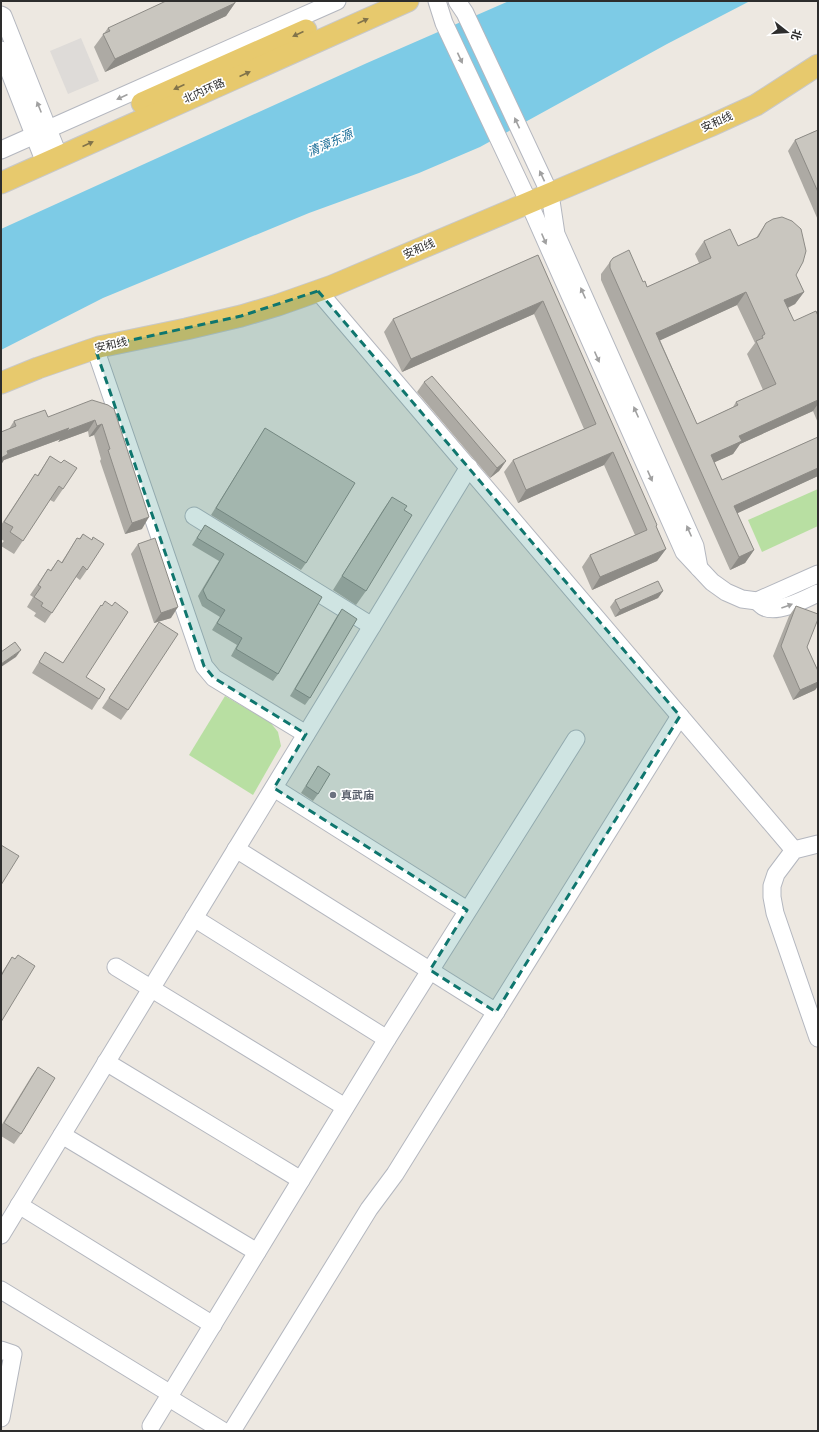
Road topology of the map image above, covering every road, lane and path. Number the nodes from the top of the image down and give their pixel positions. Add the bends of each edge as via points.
1 (337, 1) edge
2 (372, 1) edge
3 (408, 1) edge
4 (437, 1) edge
5 (461, 7) edge
6 (1, 15) edge
7 (1, 50) edge
8 (818, 65) edge
9 (47, 146) junction
10 (1, 150) edge
11 (1, 167) edge
12 (1, 183) edge
13 (550, 194) junction
14 (529, 203) junction
15 (318, 291) junction
16 (95, 348) junction
17 (1, 383) edge
18 (469, 467) junction
19 (194, 516) dead end
20 (700, 568) junction
21 (818, 574) edge
22 (818, 593) edge
23 (757, 601) junction
24 (372, 626) junction
25 (680, 716) junction
26 (306, 734) junction
27 (576, 739) dead end
28 (274, 788) junction
29 (818, 844) edge
30 (236, 849) junction
31 (794, 850) junction
32 (467, 910) junction
33 (194, 918) junction
34 (116, 967) dead end
35 (430, 970) junction
36 (151, 988) junction
37 (496, 1012) junction
38 (818, 1038) edge
39 (387, 1039) junction
40 (106, 1062) junction
41 (345, 1107) junction
42 (62, 1135) junction
43 (301, 1180) junction
44 (19, 1205) junction
45 (1, 1236) edge
46 (257, 1252) junction
47 (1, 1290) edge
48 (213, 1325) junction
49 (1, 1350) edge
50 (170, 1396) junction
51 (1, 1418) edge
52 (151, 1426) dead end
53 (223, 1431) edge
54 (232, 1431) edge

1 -> 9 street
2 -> 9 main road, 北内环路
9 -> 3 main road, 北内环路
4 -> 14 street via 444,23
13 -> 5 street
9 -> 6 street
7 - 9 street
8 - 13 main road, 安和线 via 756,104
9 - 10 street
9 - 11 main road, 北内环路
9 - 12 main road, 北内环路
13 - 14 main road, 安和线
20 -> 13 street via 696,546 556,234
14 - 15 main road, 安和线
14 -> 20 street via 684,552
15 - 16 main road, 安和线 via 241,316
15 - 18 street
16 - 17 main road, 安和线
16 - 26 street via 204,666 214,678
18 - 24 street
18 - 25 street
19 - 24 street
20 - 23 street via 712,582 726,592 742,599
21 - 23 street
23 -> 22 street via 764,607 784,608
24 - 26 street
25 - 31 street
25 - 37 street
26 - 28 street
27 - 32 street
28 - 30 street
28 - 32 street
29 - 31 street
30 - 33 street
30 - 35 street
31 - 38 street via 776,874 772,897 775,913
32 - 35 street
33 - 36 street
33 - 39 street
34 - 36 street
35 - 37 street
35 - 39 street
36 - 40 street
36 - 41 street
37 - 54 street via 395,1174 369,1209
39 - 41 street
40 - 42 street
40 - 43 street
41 - 43 street
42 - 44 street
42 - 46 street
43 - 46 street
44 - 45 street
44 - 48 street
46 - 48 street
47 - 50 street via 166,1391
48 - 50 street
49 - 51 street via 13,1354
50 - 52 street
50 - 53 street

